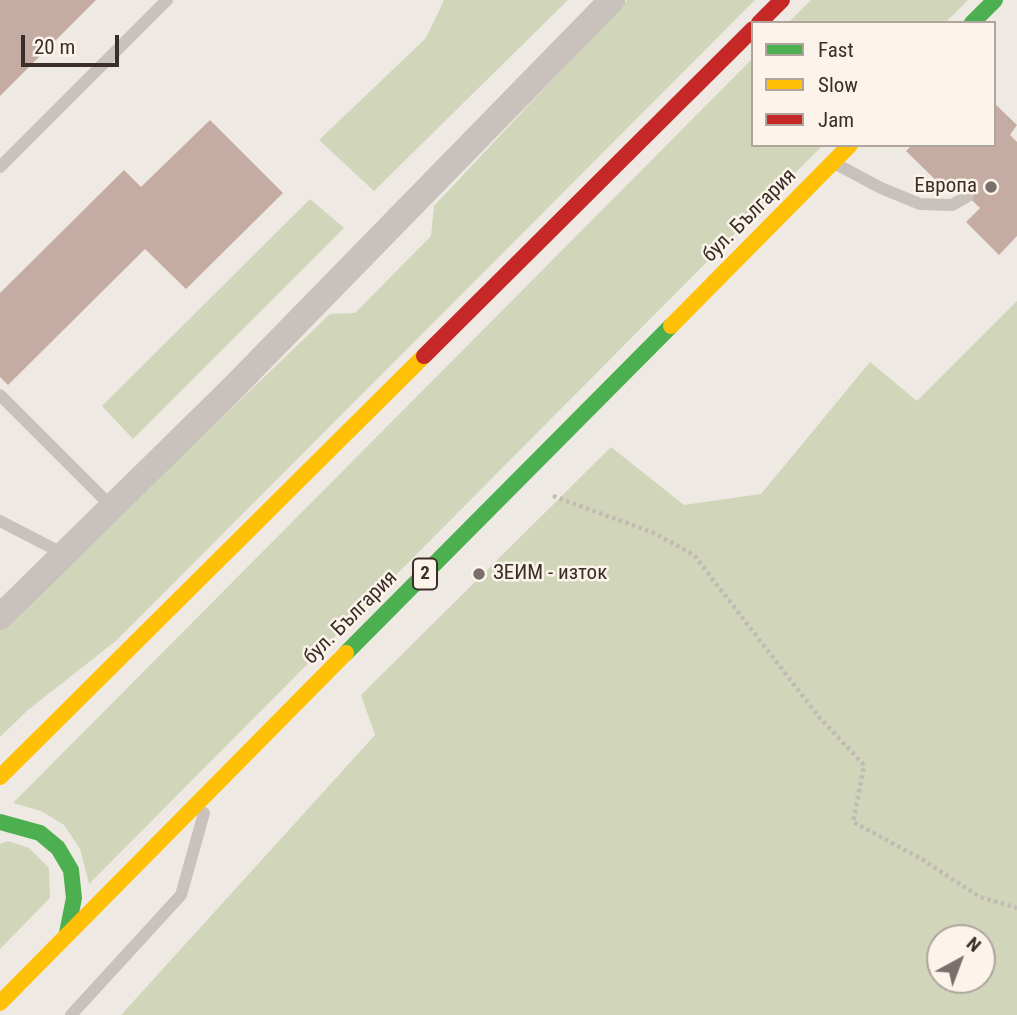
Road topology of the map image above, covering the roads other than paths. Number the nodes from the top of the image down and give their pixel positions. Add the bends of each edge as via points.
1 (167, 0) edge
2 (612, 0) edge
3 (782, 0) edge
4 (995, 0) edge
5 (761, 21) edge
6 (974, 21) edge
7 (751, 31) edge
8 (848, 147) edge
9 (833, 163) junction
10 (0, 167) edge
11 (968, 196) dead end
12 (0, 394) edge
13 (112, 507) junction
14 (0, 520) edge
15 (64, 554) junction
16 (0, 617) edge
17 (0, 777) edge
18 (211, 789) junction
19 (0, 822) edge
20 (67, 933) junction
21 (0, 1003) edge
22 (71, 1015) edge

1 - 10 lane
2 - 13 street
3 - 5 highway
4 - 6 highway
7 - 17 highway
8 - 9 highway, бул. България / 2
9 - 11 lane via 920,204 952,205
9 - 18 highway, бул. България / 2
12 - 13 lane
13 - 15 street
14 - 15 lane
15 - 16 street
18 - 20 highway, бул. България / 2
18 - 22 lane via 181,895
19 - 20 highway via 40,833 58,848 71,870 74,898
20 - 21 highway, бул. България / 2

